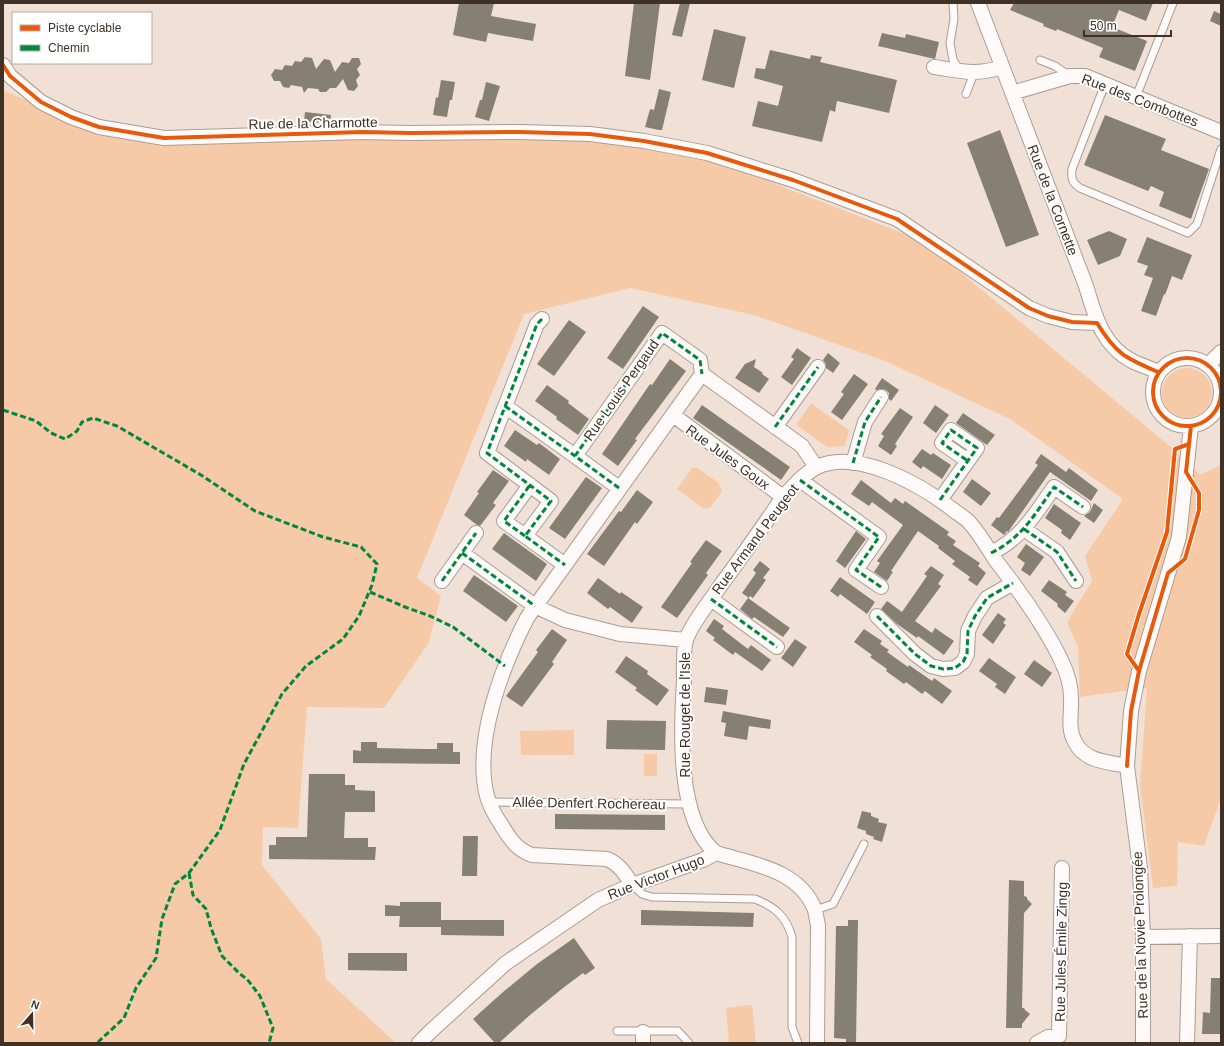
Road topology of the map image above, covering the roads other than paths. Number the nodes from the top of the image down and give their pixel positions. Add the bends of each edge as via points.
1 (953, 3) edge
2 (978, 3) edge
3 (1173, 3) edge
4 (1040, 60) dead end
5 (3, 66) edge
6 (934, 67) dead end
7 (1002, 67) junction
8 (960, 71) junction
9 (974, 73) junction
10 (1070, 76) junction
11 (1105, 84) junction
12 (1012, 93) junction
13 (966, 94) dead end
14 (1136, 97) junction
15 (1221, 132) edge
16 (1221, 148) edge
17 (542, 319) dead end
18 (1097, 323) junction
19 (1221, 352) edge
20 (1208, 365) junction
21 (818, 367) dead end
22 (1158, 372) junction
23 (702, 374) junction
24 (881, 397) dead end
25 (505, 406) junction
26 (1219, 409) edge
27 (673, 415) junction
28 (1191, 426) junction
29 (775, 427) junction
30 (575, 456) junction
31 (968, 461) dead end
32 (853, 463) junction
33 (816, 468) junction
34 (800, 480) junction
35 (530, 485) junction
36 (619, 488) junction
37 (783, 498) junction
38 (940, 500) junction
39 (1082, 507) dead end
40 (1024, 529) junction
41 (476, 533) dead end
42 (525, 536) junction
43 (462, 553) junction
44 (991, 553) junction
45 (565, 565) junction
46 (442, 581) dead end
47 (1076, 581) dead end
48 (1013, 583) junction
49 (881, 587) dead end
50 (711, 599) junction
51 (535, 606) junction
52 (878, 616) dead end
53 (686, 640) junction
54 (777, 647) dead end
55 (1127, 766) junction
56 (489, 802) junction
57 (689, 804) junction
58 (864, 844) dead end
59 (716, 853) junction
60 (1062, 868) dead end
61 (632, 885) junction
62 (815, 910) junction
63 (1190, 936) junction
64 (1221, 936) edge
65 (1143, 937) junction
66 (617, 1031) dead end
67 (643, 1037) edge
68 (419, 1043) edge
69 (689, 1043) edge
70 (798, 1043) edge
71 (817, 1043) edge
72 (1037, 1043) edge
73 (1143, 1043) edge
74 (1187, 1043) edge

1 - 8 lane via 954,20 950,43 953,60
2 - 7 street, Rue de la Cornette
3 - 14 lane
4 - 10 lane
5 - 18 street, Rue de la Charmotte via 10,76 41,102 71,117 99,127 164,138 354,132 519,132 590,134 707,153 793,180 897,219 1029,308 1072,322
6 - 8 street
7 - 9 street
7 - 12 street, Rue de la Cornette
8 - 9 street
9 - 13 lane
10 - 11 street, Rue des Combottes via 1085,76
10 - 12 street, Rue des Combottes
11 - 14 street, Rue des Combottes
11 - 16 lane via 1072,169 1071,178 1080,188 1188,233 1197,224
12 - 18 street, Rue de la Cornette via 1086,286
14 - 15 street, Rue des Combottes
17 - 25 street via 537,324
18 - 22 street, Rue de la Cornette via 1107,340 1120,354
19 - 20 street
20 - 22 street via 1198,360 1176,359
20 - 26 street via 1216,374 1220,385
21 - 29 street
22 - 28 street via 1153,382 1152,393 1159,413 1167,421
23 - 27 street
23 - 29 street
23 - 30 street, Rue Louis Pergaud via 700,360 662,333
24 - 32 street via 864,422
25 - 30 street, Rue Louis Pergaud
25 - 35 street via 487,454
26 - 28 street via 1205,422
27 - 36 street
27 - 37 street, Rue Jules Goux
28 - 55 street, Rue de la Novie Prolongée via 1179,536 1139,671 1131,711
29 - 33 street via 802,446
30 - 36 street, Rue Louis Pergaud
31 - 38 street
32 - 33 street, Rue Armand Peugeot via 832,462
32 - 38 street, Rue Armand Peugeot via 900,477
33 - 34 street, Rue Armand Peugeot
34 - 37 street, Rue Armand Peugeot
34 - 49 street, Rue Armand Peugeot via 879,538 856,570
35 - 42 street via 504,521
35 - 42 street via 551,500
36 - 45 street
37 - 50 street, Rue Armand Peugeot
38 - 44 street, Rue Armand Peugeot via 969,522
39 - 40 street via 1054,487
40 - 44 street via 1002,548
40 - 47 street via 1057,552
41 - 43 street
42 - 45 street
43 - 46 street
43 - 51 street
44 - 48 street, Rue Armand Peugeot
45 - 51 street
48 - 52 street via 987,598 968,631 967,654 963,662 955,668 931,666 915,654
48 - 55 street, Rue Armand Peugeot via 1047,636 1070,679 1070,727 1074,742 1082,753 1096,760
50 - 53 street, Rue Armand Peugeot
50 - 54 street, Rue Armand Peugeot
51 - 53 street via 565,620 620,634
51 - 56 street via 505,666 485,736 484,779
53 - 57 street, Rue Rouget de l'Isle via 684,780
55 - 65 street, Rue de la Novie Prolongée via 1140,868
56 - 57 lane, Allée Denfert Rochereau
56 - 61 street via 514,844 522,852 532,855 607,859 616,863
57 - 59 street, Rue Rouget de l'Isle via 701,835 708,847
58 - 62 lane via 833,904
59 - 61 street, Rue Victor Hugo
59 - 62 street, Rue Victor Hugo via 754,862 788,878 805,893
60 - 72 street, Rue Jules Émile Zingg via 1059,1036 1048,1037
61 - 68 street, Rue Victor Hugo via 598,900 506,963
61 - 70 lane via 642,894 652,898 755,899 768,904 782,916 792,938 792,1027
62 - 71 street, Rue Victor Hugo via 818,925
63 - 64 street
63 - 65 street
63 - 74 street
65 - 73 street, Rue de la Novie Prolongée
66 - 67 lane
67 - 69 lane via 678,1031

